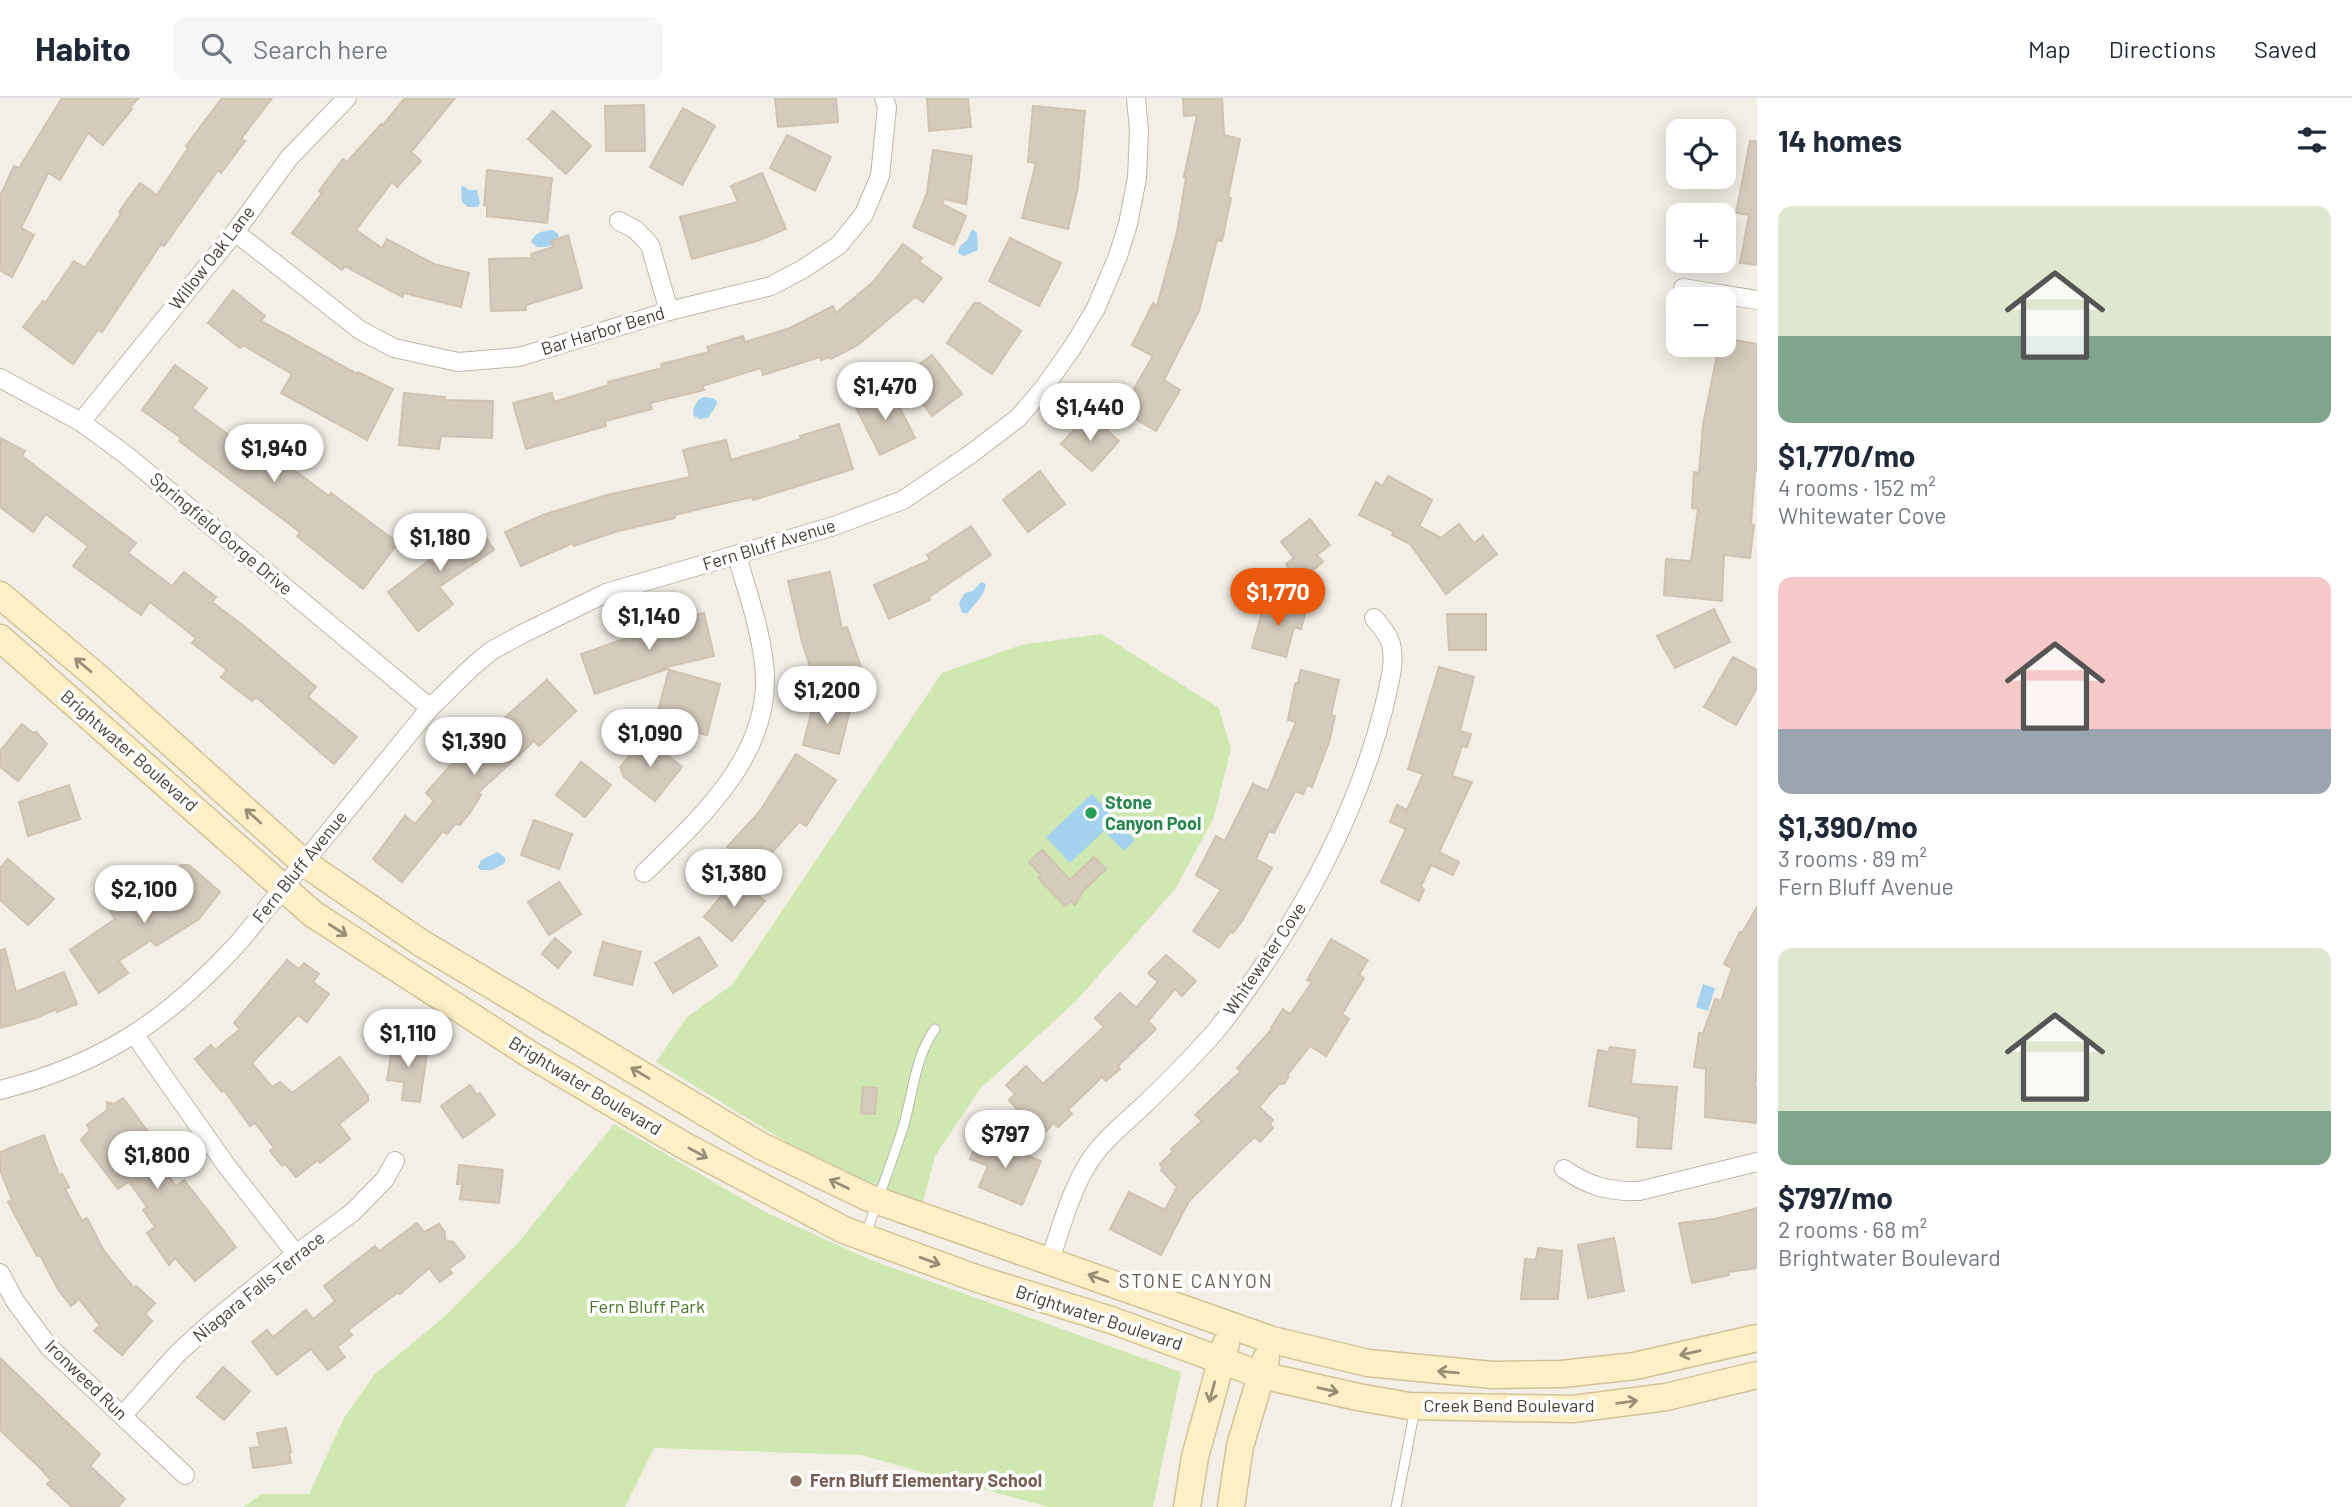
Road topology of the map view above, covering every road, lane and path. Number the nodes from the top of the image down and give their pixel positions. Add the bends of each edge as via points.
1 (347, 98) edge
2 (884, 98) edge
3 (1136, 98) edge
4 (619, 221) dead end
5 (235, 232) junction
6 (1736, 297) edge
7 (1757, 300) edge
8 (669, 311) junction
9 (0, 378) edge
10 (81, 422) junction
11 (737, 556) junction
12 (0, 595) edge
13 (1374, 618) dead end
14 (0, 638) edge
15 (430, 708) junction
16 (303, 862) junction
17 (644, 873) dead end
18 (284, 888) junction
19 (936, 1029) dead end
20 (134, 1034) junction
21 (0, 1090) edge
22 (395, 1161) dead end
23 (1757, 1162) edge
24 (1564, 1168) dead end
25 (877, 1201) junction
26 (866, 1237) junction
27 (296, 1254) junction
28 (1050, 1260) junction
29 (0, 1273) edge
30 (1232, 1326) junction
31 (1757, 1338) edge
32 (1272, 1340) junction
33 (1221, 1359) junction
34 (1261, 1375) junction
35 (1757, 1375) edge
36 (1415, 1406) junction
37 (123, 1415) junction
38 (185, 1475) dead end
39 (1187, 1507) edge
40 (1231, 1507) edge
41 (1396, 1507) edge

1 - 5 street, Willow Oak Lane via 289,158
2 - 8 street, Bar Harbor Bend via 880,176 864,214 839,245 771,286
3 - 11 street, Fern Bluff Avenue via 1137,178 1118,256 1074,345 1018,418 903,500
4 - 8 street via 650,245
5 - 8 street, Bar Harbor Bend via 360,330 394,348 458,362 519,357
5 - 10 street, Willow Oak Lane
6 - 7 street
9 - 10 street, Springfield Gorge Drive
10 - 15 street, Springfield Gorge Drive
11 - 15 street, Fern Bluff Avenue via 606,593 522,634 491,651
11 - 17 street via 765,665 760,719 737,771
16 -> 12 street, Brightwater Boulevard
13 - 28 street, Whitewater Cove via 1391,645 1389,687 1356,792 1305,901 1234,1008 1171,1080 1090,1160
14 - 18 street, Brightwater Boulevard
15 - 16 street, Fern Bluff Avenue
16 - 18 street, Fern Bluff Avenue
25 -> 16 street, Brightwater Boulevard via 761,1146 421,943
18 - 20 street, Fern Bluff Avenue via 209,975
18 -> 26 street, Brightwater Boulevard via 313,914 534,1057 696,1152 844,1230
19 - 25 lane via 921,1055
20 - 21 street, Fern Bluff Avenue via 64,1071
20 - 27 street via 226,1165
22 - 27 street, Niagara Falls Terrace via 385,1179 353,1212
23 - 24 street via 1639,1191 1595,1187
25 - 26 lane
25 - 28 street, Brightwater Boulevard
26 -> 33 street, Brightwater Boulevard
27 - 37 street, Niagara Falls Terrace via 186,1346
30 -> 28 street, Brightwater Boulevard
29 - 37 street, Ironweed Run via 49,1347
30 - 32 street, Creek Bend Boulevard
30 - 33 street
31 -> 32 street, Creek Bend Boulevard via 1635,1366 1492,1375 1368,1363
32 - 34 street
33 - 34 street, Brightwater Boulevard
33 -> 39 street
34 -> 36 street, Creek Bend Boulevard
34 - 40 street via 1240,1446
36 -> 35 street, Creek Bend Boulevard via 1573,1409 1666,1397
36 - 41 lane
37 - 38 street, Ironweed Run

